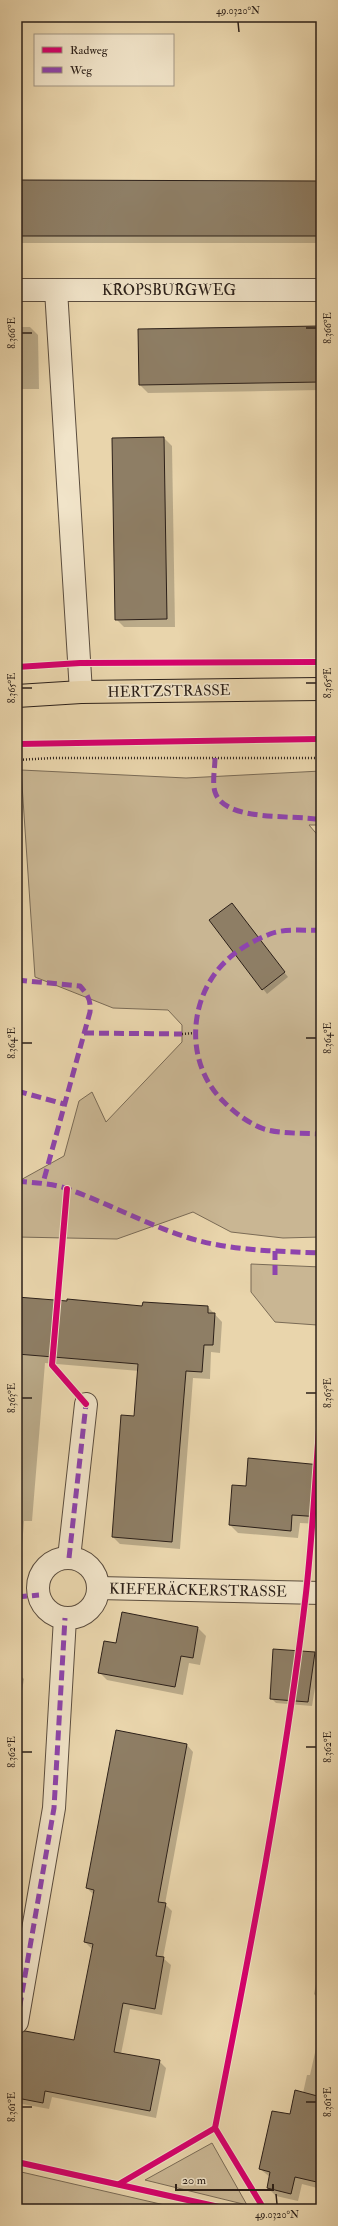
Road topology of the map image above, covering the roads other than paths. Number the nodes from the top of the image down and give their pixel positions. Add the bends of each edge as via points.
1 (17, 290) edge
2 (56, 290) junction
3 (321, 290) edge
4 (321, 689) edge
5 (81, 692) junction
6 (17, 696) edge
7 (86, 1404) dead end
8 (69, 1558) junction
9 (98, 1588) junction
10 (321, 1593) edge
11 (65, 1618) junction
12 (17, 2022) edge

1 - 2 street, KROPSBURGWEG
2 - 3 street, KROPSBURGWEG
2 - 5 street
4 - 5 main road, HERTZSTRASSE
5 - 6 main road, HERTZSTRASSE
7 - 8 street
8 - 9 street via 90,1568
8 - 11 street via 48,1566 39,1579 38,1587 45,1608 57,1617
9 - 10 street, KIEFERÄCKERSTRASSE
9 - 11 street via 97,1596 88,1611 73,1618
11 - 12 street via 54,1808

